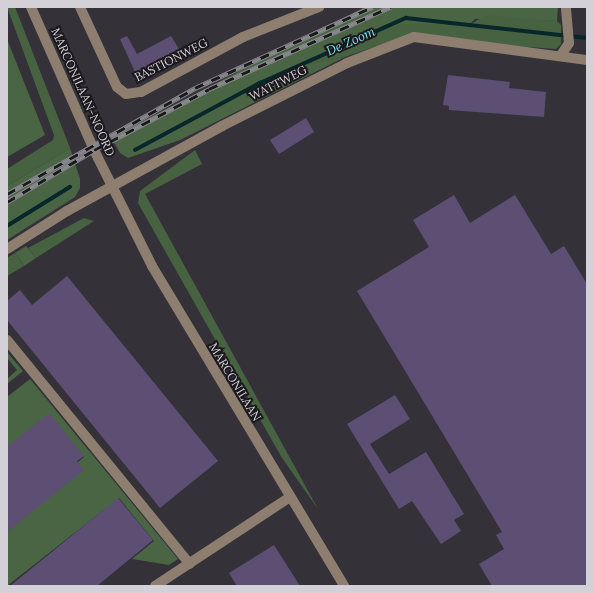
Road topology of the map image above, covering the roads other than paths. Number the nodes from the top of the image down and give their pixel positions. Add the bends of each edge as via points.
1 (31, 7) edge
2 (80, 7) edge
3 (319, 7) edge
4 (566, 7) edge
5 (561, 55) junction
6 (587, 60) edge
7 (111, 186) junction
8 (7, 249) edge
9 (7, 340) edge
10 (290, 497) junction
11 (190, 564) junction
12 (155, 586) edge
13 (344, 586) edge

1 - 7 street, MARCONILAAN-NOORD
2 - 3 street, BASTIONWEG via 117,88 126,94 141,92 243,37
4 - 5 street via 569,43
5 - 6 street, WATTWEG
5 - 7 street, WATTWEG via 414,37 347,63
7 - 8 street, WATTWEG
7 - 10 street, MARCONILAAN via 152,266
9 - 11 street
10 - 11 street
10 - 13 street, MARCONILAAN
11 - 12 street

